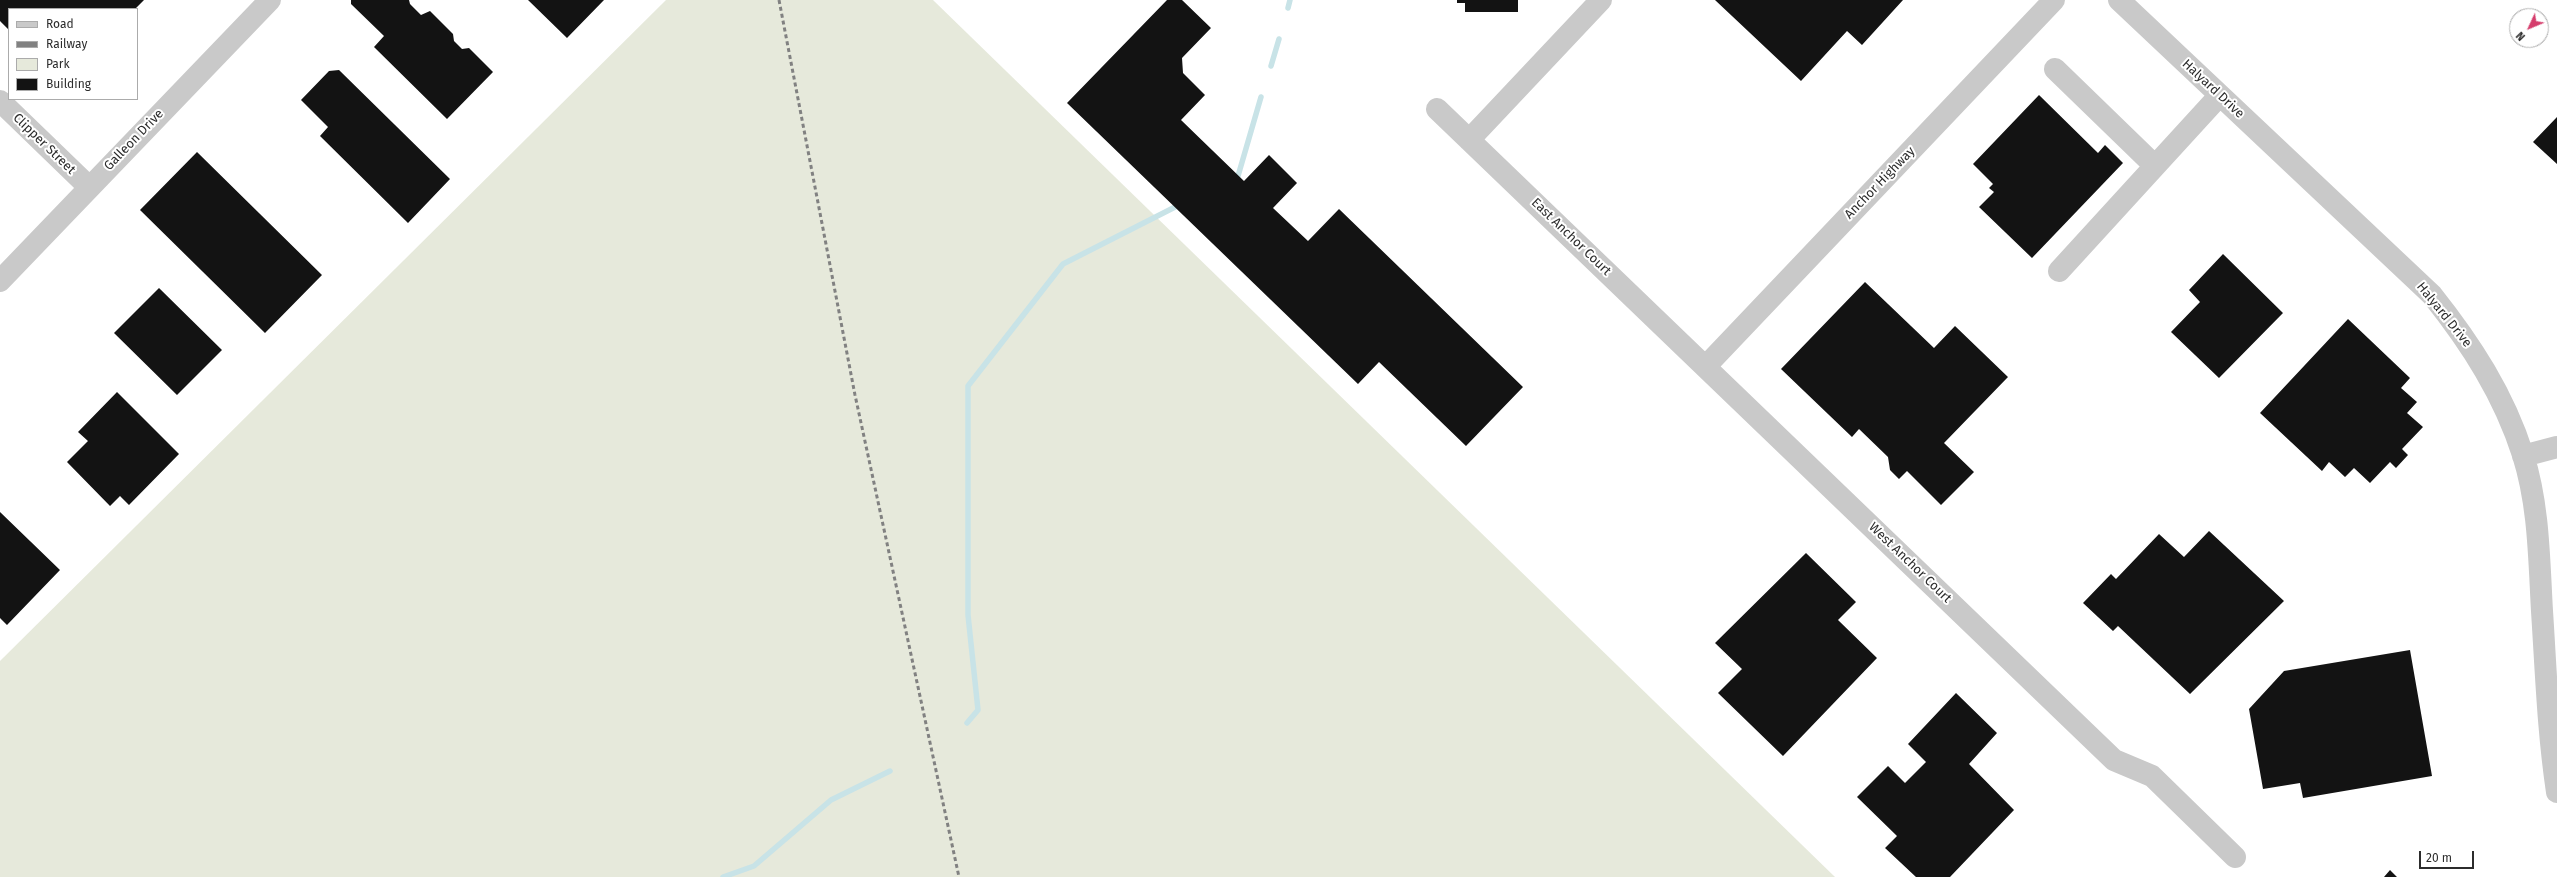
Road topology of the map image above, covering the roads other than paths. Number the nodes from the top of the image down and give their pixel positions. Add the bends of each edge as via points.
1 (270, 0) edge
2 (1601, 0) edge
3 (2054, 0) edge
4 (2119, 0) edge
5 (2055, 69) dead end
6 (2220, 95) junction
7 (0, 101) edge
8 (1437, 109) dead end
9 (1469, 140) junction
10 (2155, 166) junction
11 (89, 187) junction
12 (2059, 271) dead end
13 (0, 281) edge
14 (1706, 366) junction
15 (2557, 447) edge
16 (2523, 456) junction
17 (2552, 662) edge
18 (2555, 769) edge
19 (2557, 792) edge
20 (2236, 857) dead end

1 - 11 street, Galleon Drive
2 - 9 street
3 - 14 street, Anchor Highway
4 - 6 street, Halyard Drive
5 - 10 street
6 - 10 street
6 - 16 street, Halyard Drive via 2432,296 2463,334 2491,380
7 - 11 street, Clipper Street
8 - 9 street, East Anchor Court
9 - 14 street, East Anchor Court
10 - 12 street
11 - 13 street, Galleon Drive
14 - 20 street, West Anchor Court via 2114,760 2152,776
15 - 16 street
16 - 17 street, Halyard Drive via 2532,496
17 - 18 street, Halyard Drive via 2550,743
18 - 19 street, Halyard Drive

